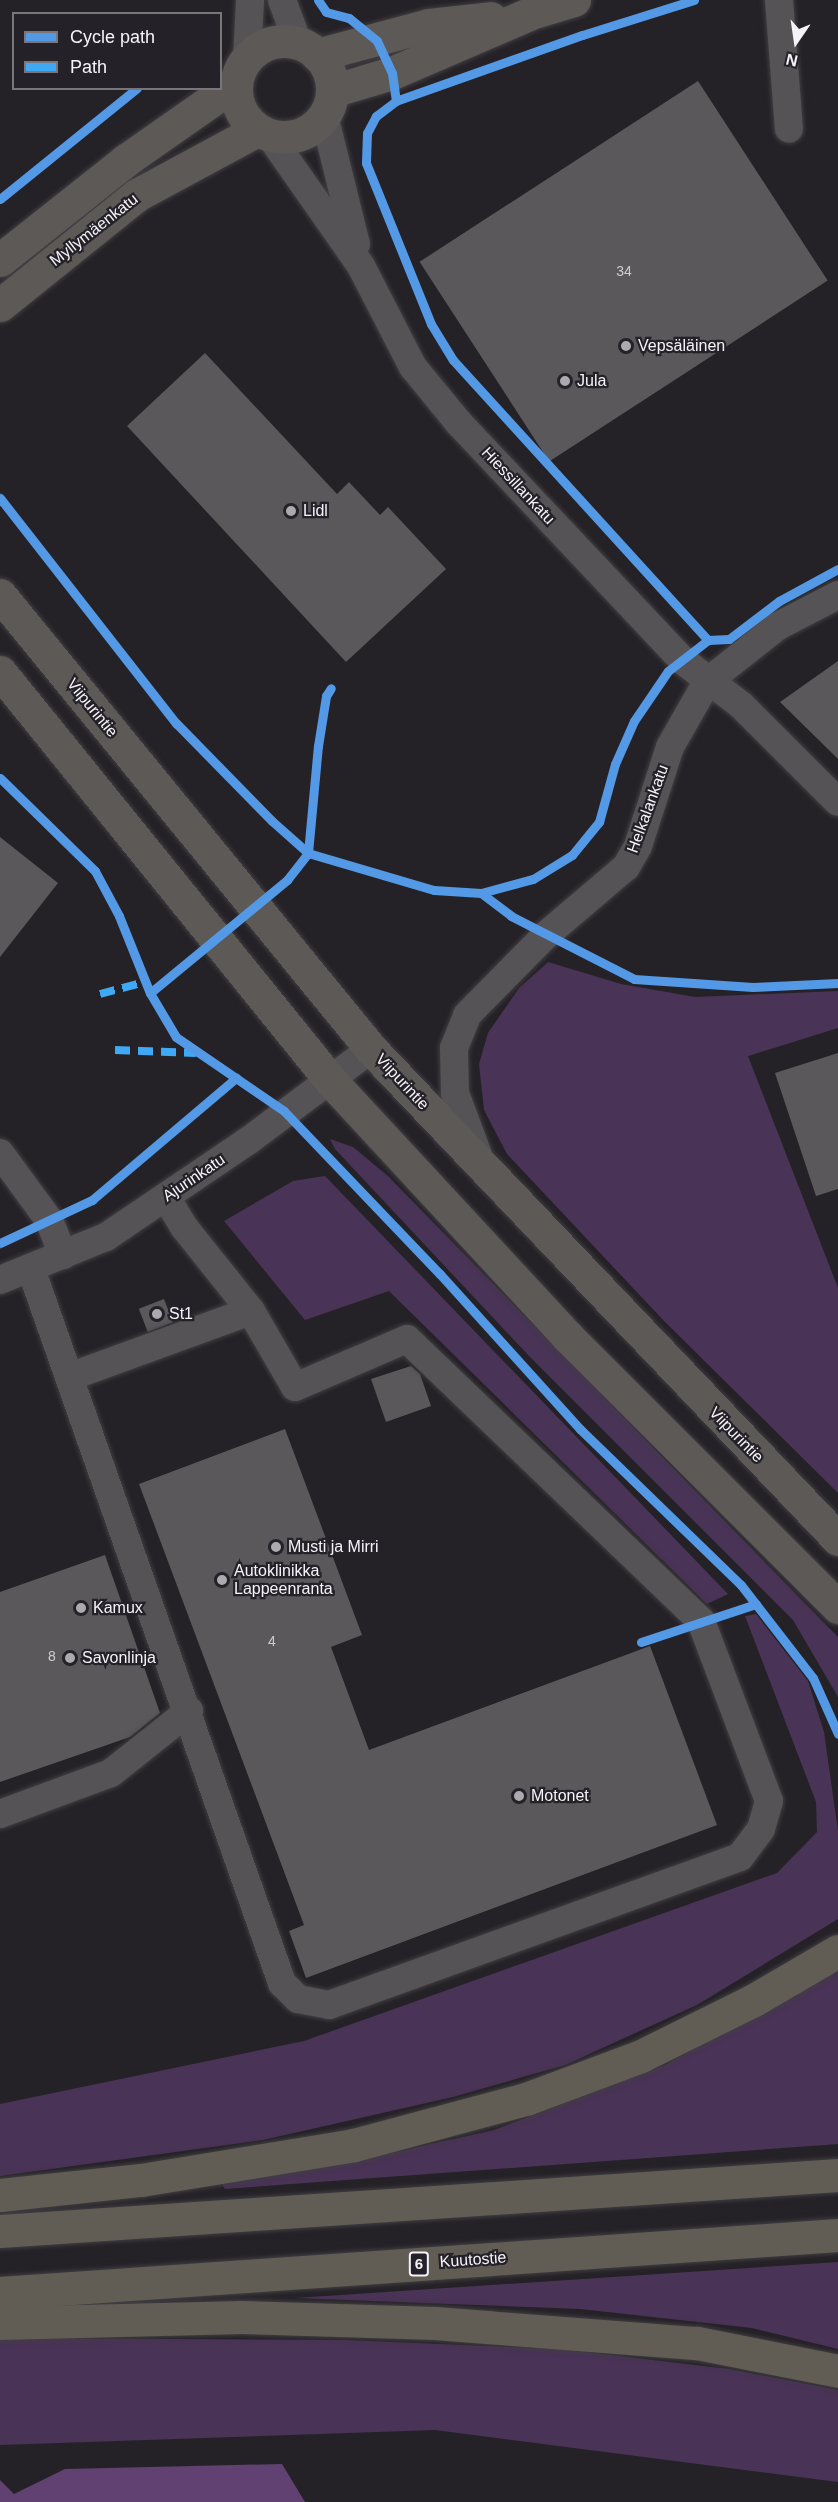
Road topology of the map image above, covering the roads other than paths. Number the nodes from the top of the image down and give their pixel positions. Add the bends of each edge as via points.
1 (250, 0) edge
2 (282, 0) edge
3 (574, 0) edge
4 (779, 0) edge
5 (531, 13) junction
6 (308, 49) junction
7 (241, 71) junction
8 (222, 86) edge
9 (216, 90) edge
10 (328, 103) junction
11 (789, 129) dead end
12 (264, 133) junction
13 (0, 260) edge
14 (361, 266) junction
15 (0, 306) edge
16 (0, 595) edge
17 (838, 595) edge
18 (0, 672) edge
19 (707, 682) junction
20 (838, 802) edge
21 (371, 1049) junction
22 (331, 1082) junction
23 (0, 1153) edge
24 (484, 1171) junction
25 (166, 1197) junction
26 (63, 1255) junction
27 (31, 1269) junction
28 (0, 1280) edge
29 (250, 1311) junction
30 (72, 1376) junction
31 (838, 1539) edge
32 (838, 1607) edge
33 (189, 1711) junction
34 (0, 1814) edge
35 (838, 1951) edge
36 (838, 2175) edge
37 (0, 2195) edge
38 (0, 2231) edge
39 (838, 2235) edge
40 (0, 2293) edge
41 (0, 2323) edge
42 (838, 2371) edge

1 - 7 street
2 - 6 street
3 - 5 main road
4 - 11 street
5 - 6 main road via 429,25
5 - 10 main road
6 - 7 main road via 270,43
6 - 10 main road via 328,72
7 - 8 main road
7 - 12 main road via 237,101 244,118
9 - 13 main road
10 - 12 main road via 310,130 290,137
10 - 14 street, Hiessillankatu
12 - 14 street, Hiessillankatu
12 - 15 main road, Myllymäenkatu via 137,195
14 - 19 street, Hiessillankatu via 413,367 458,422
16 - 21 main road, Viipurintie
17 - 19 street, Helkalankatu via 778,626
18 - 22 main road
19 - 20 street, Hiessillankatu via 741,705
19 - 24 street, Helkalankatu via 670,747 638,846 626,867 546,935 467,1015 454,1048 455,1093
21 - 22 street, Ajurinkatu
21 - 24 main road, Viipurintie
22 - 25 street, Ajurinkatu via 284,1111 248,1141
22 - 32 main road via 568,1337
23 - 26 street via 49,1220
24 - 31 main road, Viipurintie
25 - 26 street, Ajurinkatu via 106,1237
25 - 29 street via 184,1227
26 - 27 street, Ajurinkatu
27 - 28 street, Ajurinkatu
27 - 30 street
29 - 30 street
29 - 33 street via 294,1387 407,1339 701,1621 769,1801 760,1829 740,1857 329,2005 298,1999 282,1983
30 - 33 street
33 - 34 street via 111,1773
35 - 37 highway via 754,2000 641,2056 525,2099 354,2145 141,2180
36 - 38 highway
39 - 40 highway, Kuutostie / 6
41 - 42 highway via 242,2317 435,2323 697,2343

